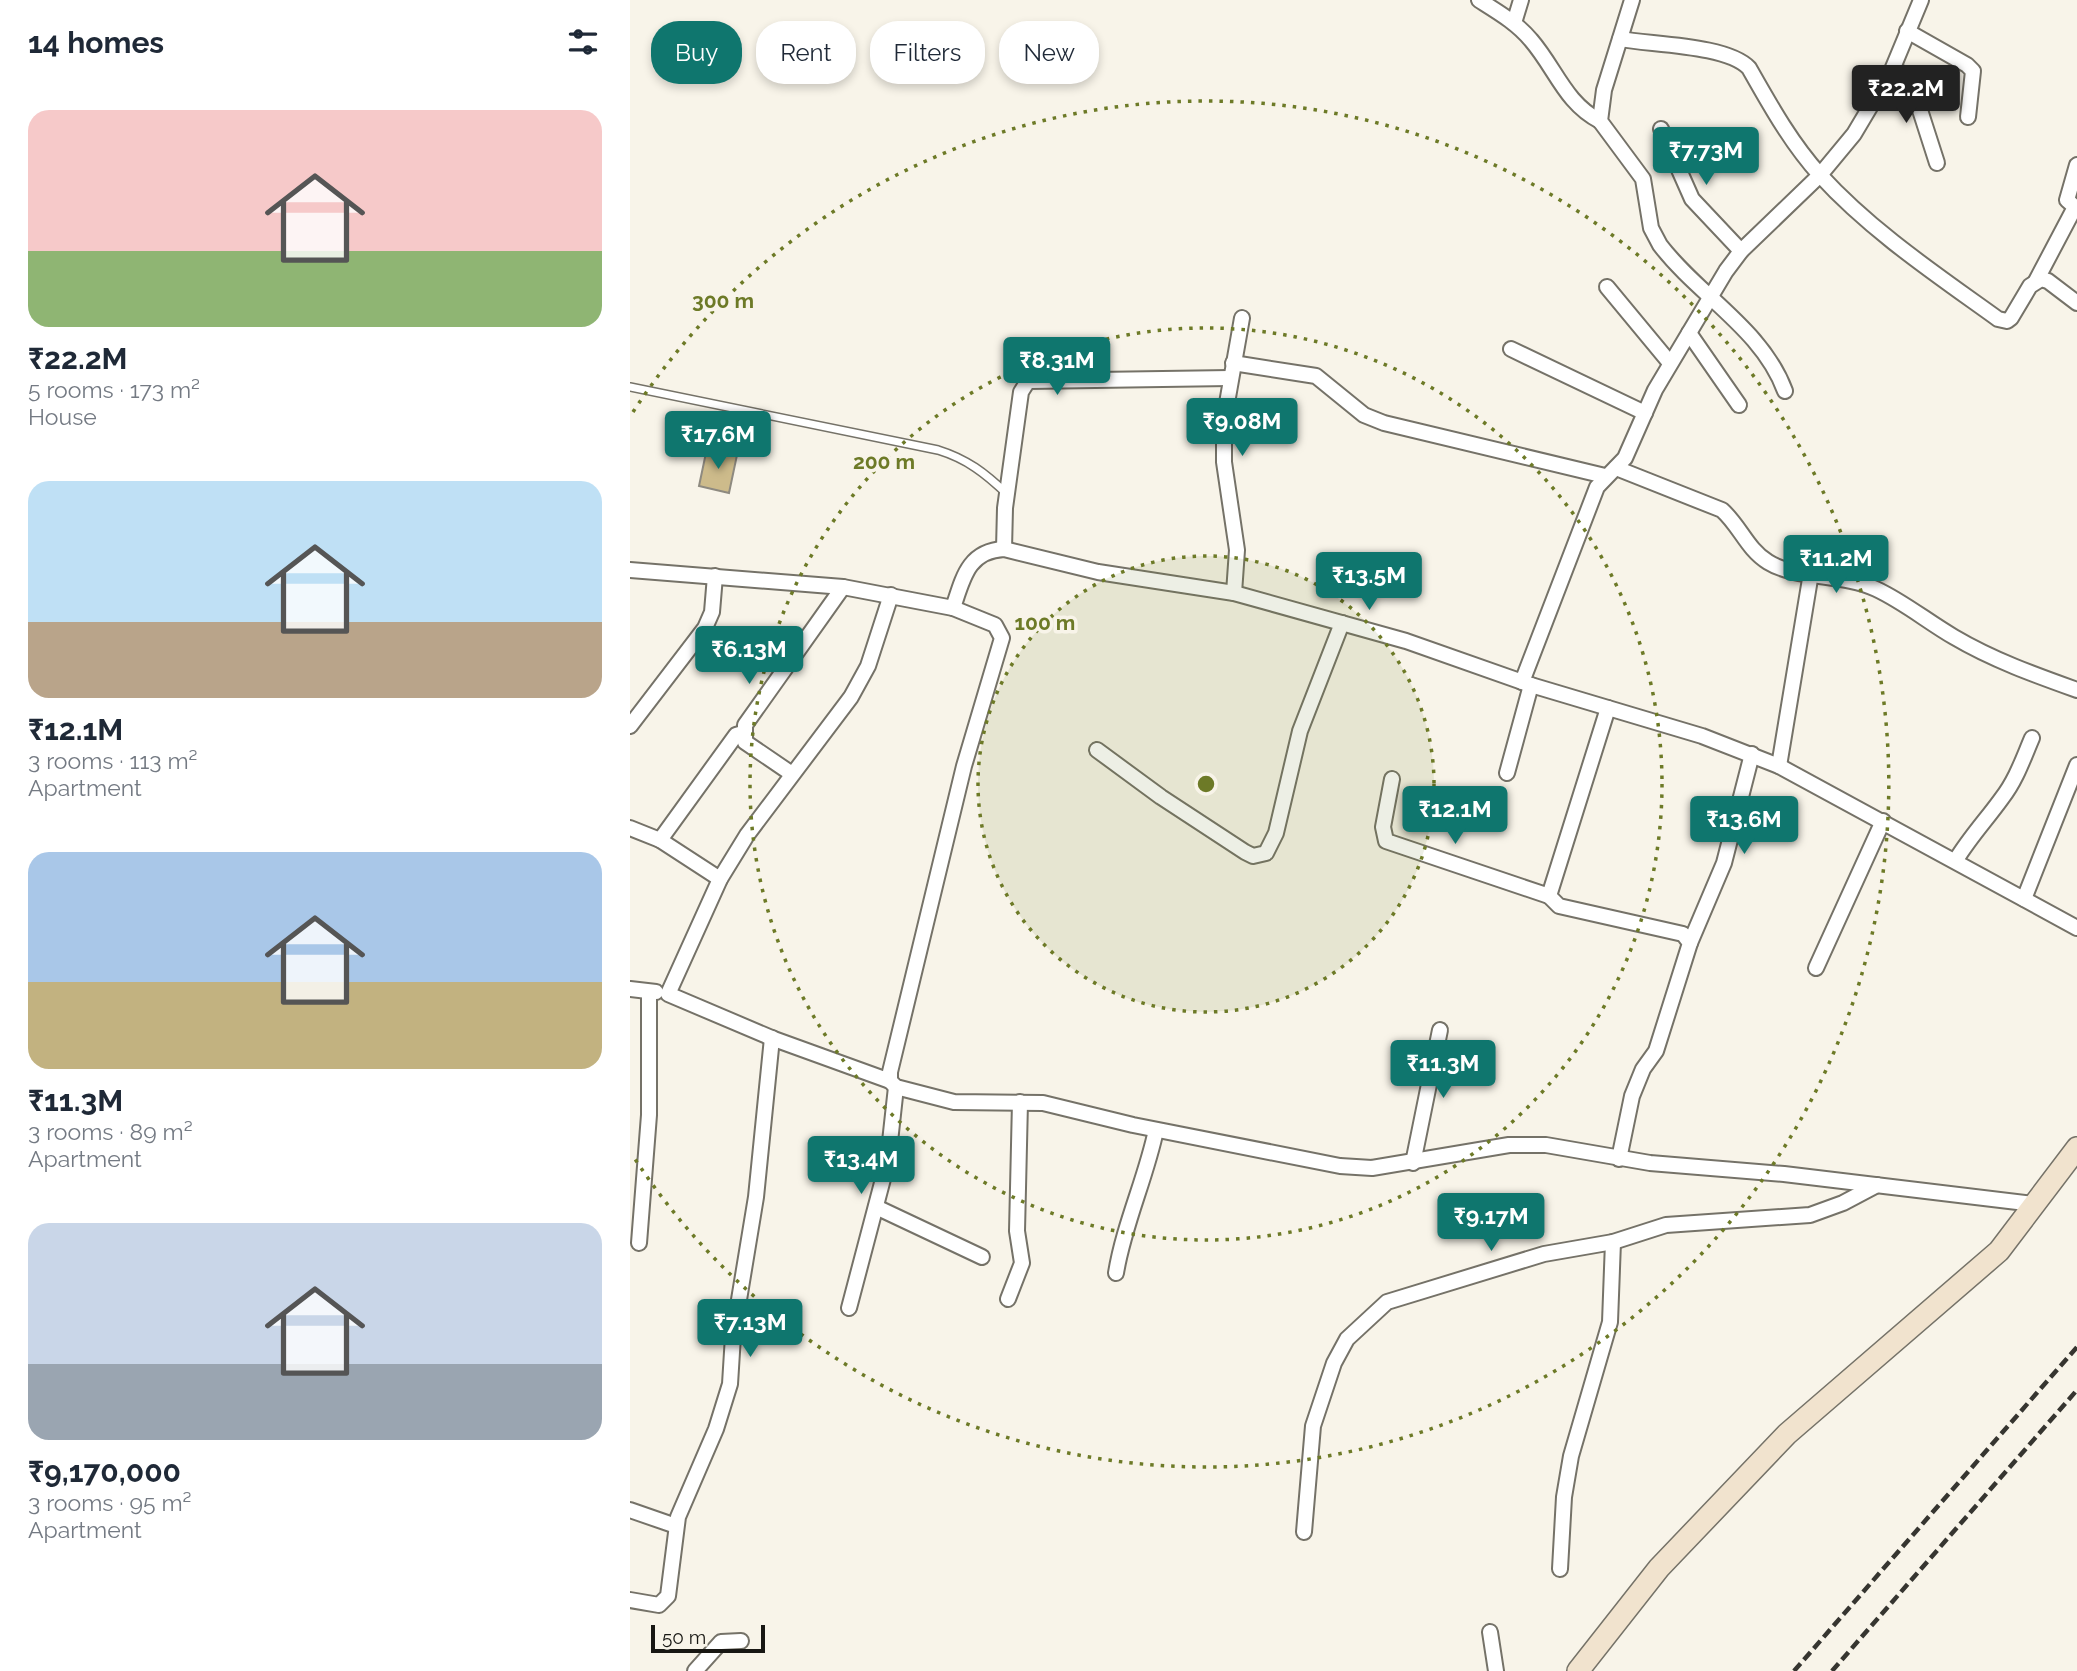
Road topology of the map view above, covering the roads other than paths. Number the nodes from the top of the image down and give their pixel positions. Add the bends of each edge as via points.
1 (1479, 0) edge
2 (1521, 0) edge
3 (1632, 0) edge
4 (1915, 2) edge
5 (1514, 23) junction
6 (1907, 31) junction
7 (1620, 39) junction
8 (1892, 70) junction
9 (1968, 117) dead end
10 (1601, 121) junction
11 (1661, 130) dead end
12 (1937, 163) dead end
13 (2077, 164) edge
14 (1820, 175) junction
15 (1741, 251) junction
16 (2036, 281) junction
17 (1606, 287) dead end
18 (1712, 296) junction
19 (2077, 303) edge
20 (1242, 318) dead end
21 (1689, 333) junction
22 (1511, 349) dead end
23 (1670, 363) junction
24 (1231, 371) junction
25 (630, 387) edge
26 (1785, 391) dead end
27 (1739, 405) dead end
28 (1644, 413) junction
29 (1610, 472) junction
30 (1007, 494) junction
31 (1004, 549) junction
32 (630, 570) edge
33 (1811, 573) junction
34 (715, 576) junction
35 (843, 587) junction
36 (1234, 593) junction
37 (891, 595) junction
38 (953, 608) junction
39 (1342, 622) junction
40 (1526, 683) junction
41 (2077, 690) edge
42 (1608, 708) junction
43 (630, 726) edge
44 (743, 733) junction
45 (2032, 738) dead end
46 (1097, 750) dead end
47 (1752, 754) junction
48 (2077, 765) edge
49 (1779, 766) junction
50 (1507, 773) dead end
51 (792, 774) junction
52 (1392, 779) dead end
53 (1883, 821) junction
54 (630, 828) edge
55 (660, 840) junction
56 (1956, 860) junction
57 (720, 879) junction
58 (1549, 896) junction
59 (2024, 899) junction
60 (2077, 928) edge
61 (1690, 943) junction
62 (1816, 968) dead end
63 (630, 989) edge
64 (649, 992) junction
65 (668, 994) junction
66 (1440, 1030) dead end
67 (772, 1038) junction
68 (893, 1084) junction
69 (1020, 1102) junction
70 (1156, 1130) junction
71 (2077, 1149) edge
72 (1619, 1159) junction
73 (1413, 1163) junction
74 (1877, 1185) junction
75 (2034, 1203) junction
76 (876, 1207) junction
77 (1613, 1242) junction
78 (639, 1243) dead end
79 (982, 1257) dead end
80 (1116, 1273) dead end
81 (1009, 1298) dead end
82 (849, 1308) dead end
83 (630, 1510) edge
84 (677, 1526) junction
85 (1304, 1532) dead end
86 (1560, 1569) dead end
87 (630, 1600) edge
88 (1490, 1632) dead end
89 (741, 1641) dead end
90 (695, 1671) edge
91 (1496, 1671) edge
92 (1578, 1671) edge

1 - 5 street
2 - 5 street
3 - 7 street
4 - 6 street
5 - 10 street via 1544,57 1572,101
6 - 8 street
6 - 9 street via 1973,71
7 - 10 street via 1604,90
7 - 14 street via 1723,51 1740,58
8 - 12 street via 1911,82
8 - 14 street via 1854,134
10 - 18 street via 1643,179 1651,228 1660,245
11 - 15 street via 1692,199
13 - 16 street via 2067,200 2076,207
14 - 15 street
14 - 16 street via 1929,270 1998,319 2011,318
15 - 18 street
16 - 19 street via 2048,281
17 - 23 street
18 - 21 street
18 - 26 street via 1757,344 1778,372
20 - 24 street
21 - 23 street
21 - 27 street
22 - 28 street
23 - 28 street
24 - 29 street via 1317,376 1364,415 1384,423
24 - 30 street via 1028,380 1021,392
24 - 36 street via 1224,462 1237,550
25 - 30 lane via 938,450 961,457
28 - 29 street via 1625,458
29 - 33 street via 1722,510 1755,553 1771,564
29 - 40 street via 1589,505
30 - 31 street
31 - 36 street via 1098,572
31 - 38 street via 973,559
32 - 34 street
33 - 41 street via 1877,589 1989,656
33 - 49 street
34 - 35 street
34 - 43 street via 712,612 705,628
35 - 37 street
35 - 44 street via 771,685
36 - 39 street
37 - 38 street
37 - 51 street via 868,666 851,697
38 - 68 street via 995,625 1002,638 964,766
39 - 40 street
39 - 46 street via 1300,731 1276,833 1266,853 1253,856 1245,852
40 - 42 street
40 - 50 street
42 - 47 street
42 - 58 street
44 - 51 street via 745,742
44 - 55 street via 736,735 696,785
45 - 56 street via 2016,776
47 - 49 street
47 - 61 street via 1724,863
48 - 59 street
49 - 53 street
51 - 57 street
52 - 58 street via 1383,827 1386,841
53 - 56 street
53 - 62 street
54 - 55 street
55 - 57 street
56 - 59 street
57 - 65 street
58 - 61 street via 1559,906 1683,934
59 - 60 street
61 - 72 street via 1656,1051 1635,1088
63 - 64 street
64 - 65 street
64 - 78 street via 649,1115
65 - 67 street
66 - 73 street
67 - 68 street
67 - 84 street via 730,1384
68 - 69 street via 954,1102
68 - 76 street via 888,1160
69 - 70 street via 1063,1107
69 - 81 street via 1017,1231 1021,1263
70 - 73 street via 1340,1166
70 - 80 street
71 - 75 main road
72 - 73 street via 1582,1149 1509,1145
72 - 74 street
74 - 75 street
74 - 77 street via 1810,1215 1682,1222
75 - 92 main road via 1999,1251 1787,1434 1660,1568
76 - 79 street
76 - 82 street
77 - 85 street via 1544,1254 1401,1297 1387,1302 1357,1327 1334,1363 1313,1426
77 - 86 street via 1609,1322 1571,1456
83 - 84 street
84 - 87 street via 664,1603
88 - 91 street
89 - 90 street via 721,1642

